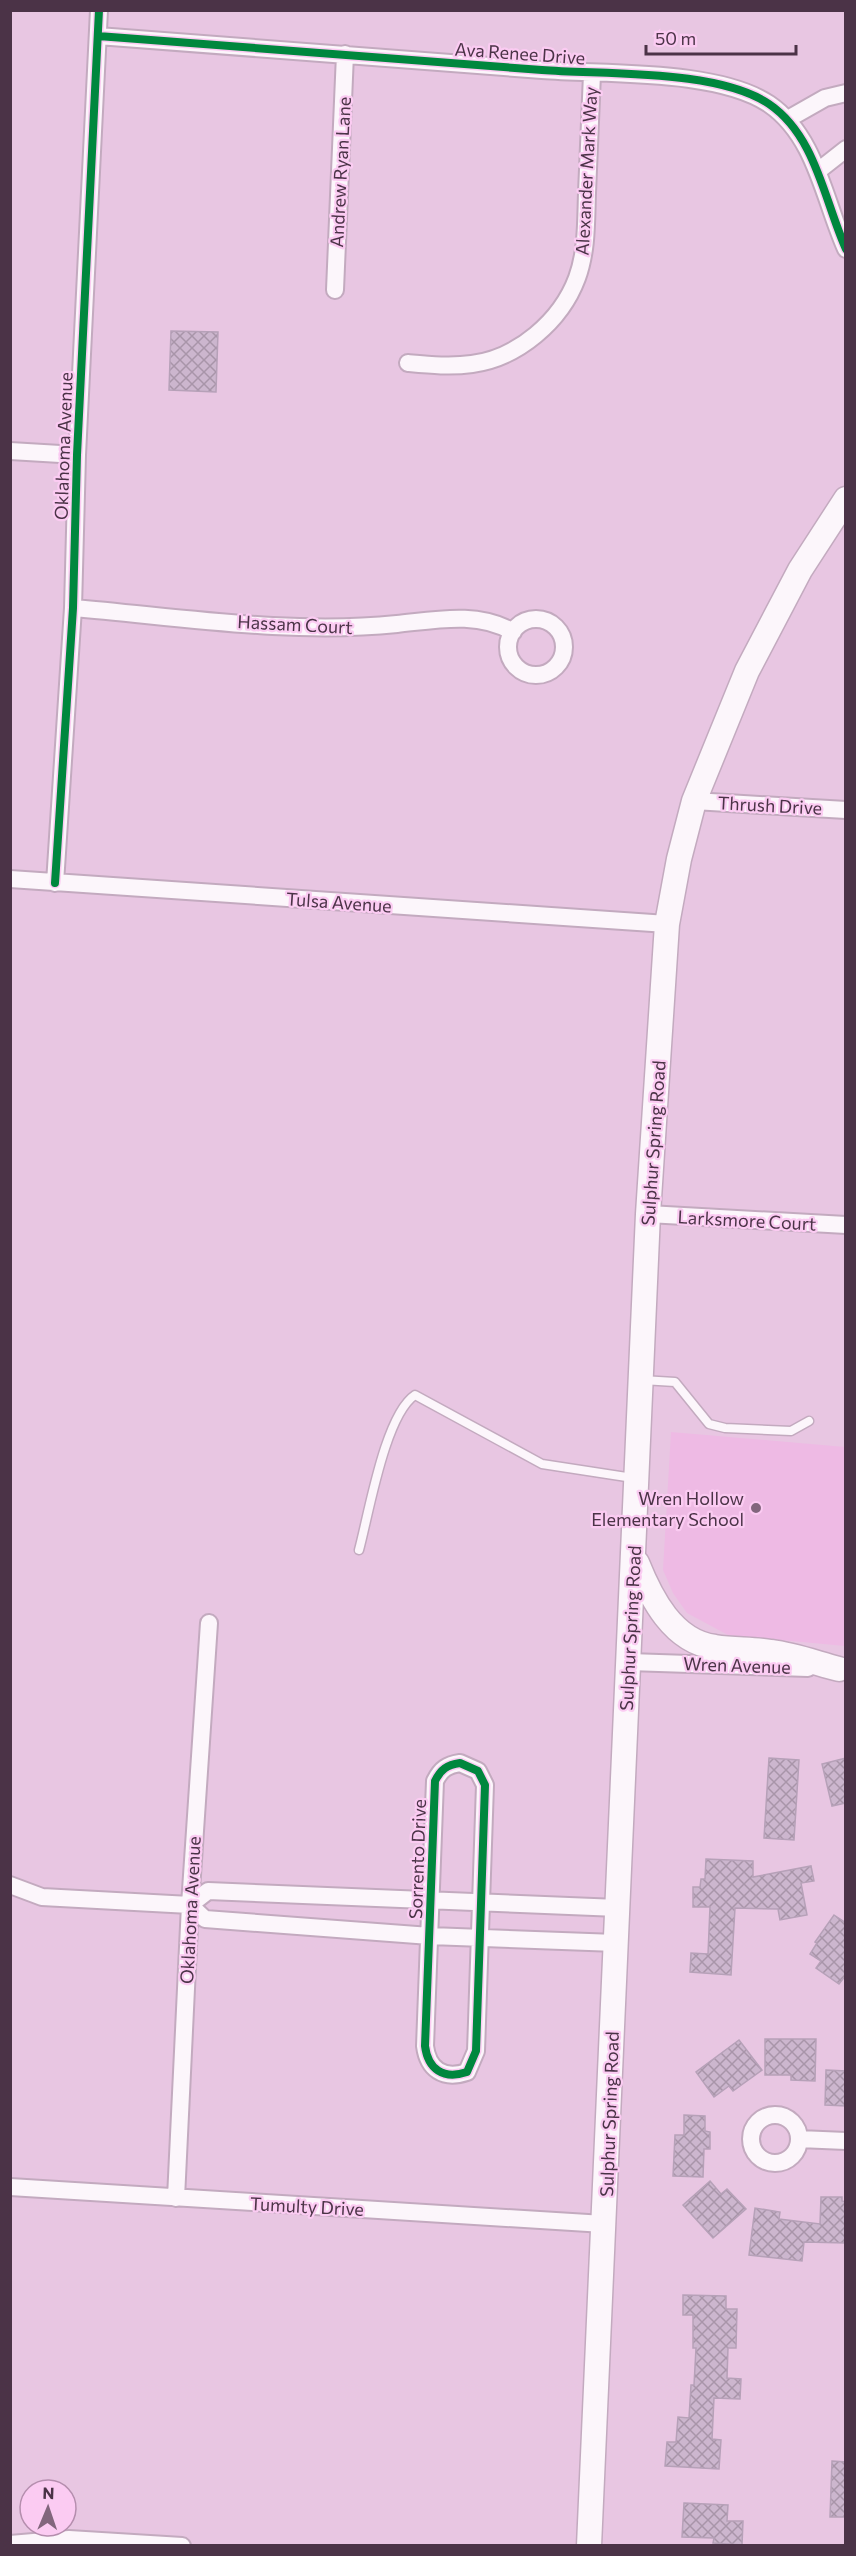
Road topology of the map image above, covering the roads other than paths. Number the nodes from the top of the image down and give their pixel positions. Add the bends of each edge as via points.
1 (99, 10) edge
2 (98, 36) junction
3 (345, 54) junction
4 (592, 74) junction
5 (846, 93) edge
6 (788, 119) junction
7 (846, 149) edge
8 (818, 171) junction
9 (846, 249) edge
10 (335, 290) dead end
11 (408, 363) dead end
12 (10, 451) edge
13 (77, 455) junction
14 (846, 499) edge
15 (73, 608) junction
16 (513, 633) dead end
17 (694, 801) junction
18 (846, 810) edge
19 (10, 879) edge
20 (54, 883) junction
21 (667, 924) junction
22 (648, 1214) junction
23 (846, 1225) edge
24 (641, 1380) junction
25 (809, 1421) dead end
26 (637, 1479) junction
27 (359, 1550) dead end
28 (634, 1556) junction
29 (209, 1623) dead end
30 (629, 1662) junction
31 (842, 1669) edge
32 (10, 1885) edge
33 (430, 1899) junction
34 (483, 1902) junction
35 (190, 1905) junction
36 (618, 1908) junction
37 (430, 1936) junction
38 (481, 1937) junction
39 (616, 1943) junction
40 (799, 2139) dead end
41 (846, 2141) edge
42 (10, 2187) edge
43 (176, 2198) junction
44 (604, 2224) junction
45 (10, 2544) edge
46 (182, 2546) edge
47 (589, 2546) edge

1 - 2 street, Oklahoma Avenue
2 - 3 street, Ava Renee Drive
2 - 13 street, Oklahoma Avenue
3 - 4 street, Ava Renee Drive
3 - 10 street, Andrew Ryan Lane
4 - 6 street, Ava Renee Drive via 698,78 767,102
4 - 11 street, Alexander Mark Way via 585,247 564,306 526,343 500,356 474,364
5 - 6 street via 825,98
6 - 8 street, Ava Renee Drive
7 - 8 street
8 - 9 street, Ava Renee Drive via 831,218
12 - 13 street
13 - 15 street, Oklahoma Avenue
14 - 17 main road, Sulphur Spring Road via 777,610 747,671
15 - 16 street, Hassam Court via 341,630 452,618 495,621
15 - 20 street, Oklahoma Avenue
17 - 18 street, Thrush Drive
17 - 21 main road, Sulphur Spring Road
19 - 20 street, Tulsa Avenue
20 - 21 street, Tulsa Avenue
21 - 22 main road, Sulphur Spring Road
22 - 23 street, Larksmore Court
22 - 24 main road, Sulphur Spring Road
24 - 25 lane via 675,1382 699,1415 709,1424 724,1428 791,1431
24 - 26 main road, Sulphur Spring Road
26 - 27 lane via 542,1464 415,1395 389,1434
26 - 28 main road, Sulphur Spring Road
28 - 30 main road, Sulphur Spring Road
28 - 31 main road via 649,1593 673,1624 692,1640 712,1647 771,1652
29 - 35 street, Oklahoma Avenue
30 - 31 street, Wren Avenue
30 - 36 main road, Sulphur Spring Road
32 - 35 street, Sorrento Drive via 42,1897
33 - 34 street, Sorrento Drive
33 - 34 street, Sorrento Drive via 435,1781 440,1771 460,1763 478,1771 485,1785
33 - 35 street, Sorrento Drive via 208,1891
33 - 37 street, Sorrento Drive
34 - 36 street, Sorrento Drive
34 - 38 street, Sorrento Drive
35 - 37 street, Sorrento Drive via 206,1919
35 - 43 street, Oklahoma Avenue
36 - 39 main road, Sulphur Spring Road
37 - 38 street, Sorrento Drive
37 - 38 street, Sorrento Drive via 427,2059 435,2070 452,2075 467,2072 476,2051
38 - 39 street, Sorrento Drive
39 - 44 main road, Sulphur Spring Road
40 - 41 street
42 - 43 street, Tumulty Drive
43 - 44 street, Tumulty Drive
44 - 47 main road, Sulphur Spring Road
45 - 46 street via 69,2539

